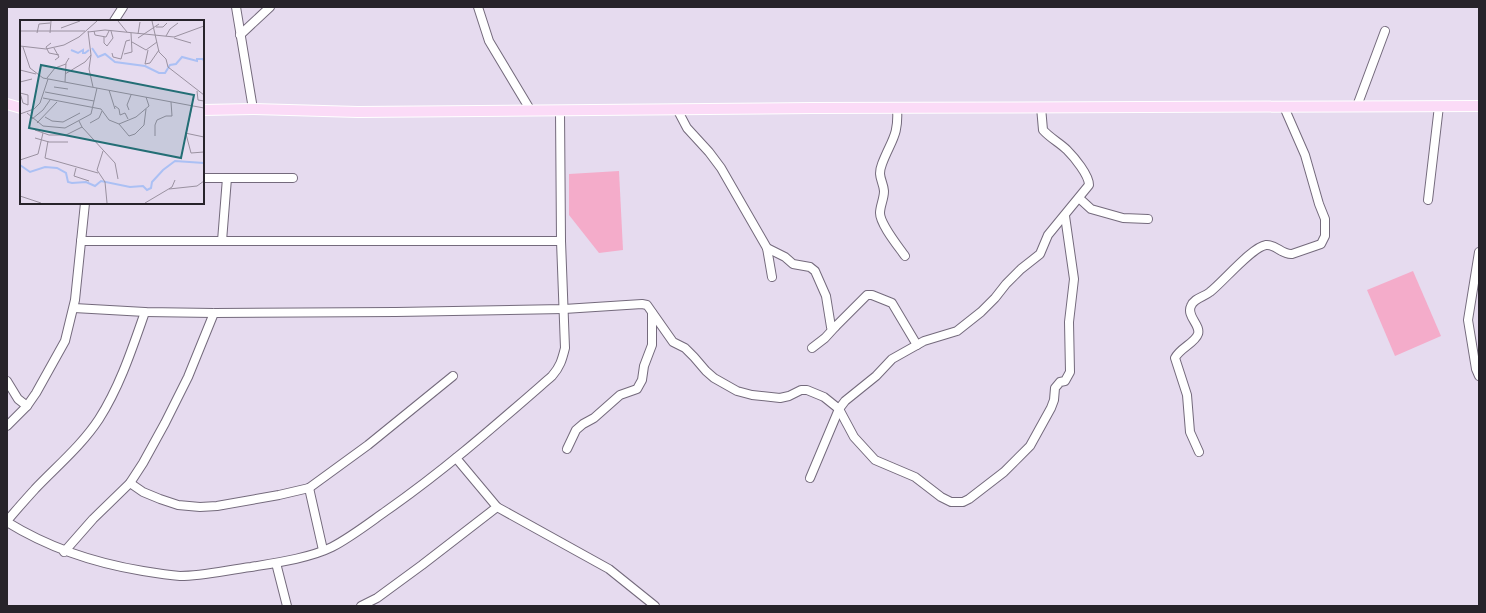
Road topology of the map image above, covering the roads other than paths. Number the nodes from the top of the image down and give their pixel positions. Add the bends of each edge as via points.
1 (123, 7) edge
2 (236, 7) edge
3 (270, 7) edge
4 (478, 7) edge
5 (115, 20) edge
6 (1385, 31) dead end
7 (240, 35) junction
8 (7, 104) edge
9 (1357, 106) junction
10 (1439, 106) junction
11 (1479, 106) edge
12 (1041, 107) junction
13 (1284, 107) junction
14 (20, 108) edge
15 (897, 108) junction
16 (253, 109) junction
17 (677, 109) junction
18 (204, 110) edge
19 (531, 111) junction
20 (560, 111) junction
21 (204, 178) edge
22 (226, 178) junction
23 (293, 178) dead end
24 (1079, 198) junction
25 (1428, 200) dead end
26 (85, 204) edge
27 (1065, 216) junction
28 (1148, 220) dead end
29 (81, 241) junction
30 (222, 241) junction
31 (561, 241) junction
32 (767, 248) junction
33 (1479, 252) edge
34 (905, 256) dead end
35 (772, 277) dead end
36 (74, 308) junction
37 (564, 309) junction
38 (146, 312) junction
39 (652, 312) junction
40 (214, 313) junction
41 (835, 327) junction
42 (917, 344) junction
43 (812, 348) dead end
44 (1478, 372) edge
45 (453, 376) dead end
46 (7, 381) edge
47 (27, 406) junction
48 (839, 409) junction
49 (7, 426) edge
50 (566, 449) dead end
51 (1199, 452) dead end
52 (456, 458) junction
53 (810, 478) dead end
54 (130, 483) junction
55 (309, 488) junction
56 (497, 507) junction
57 (7, 521) edge
58 (323, 550) junction
59 (64, 552) junction
60 (276, 563) junction
61 (287, 606) edge
62 (360, 606) edge
63 (656, 606) edge

1 - 5 street
2 - 7 street
3 - 7 street
4 - 19 street via 489,41
6 - 9 street
7 - 16 street
8 - 14 main road
9 - 10 main road
9 - 13 main road
10 - 11 main road
10 - 25 street
12 - 13 main road
12 - 15 main road
12 - 24 street via 1043,130 1067,150 1089,180 1089,185
13 - 51 street via 1305,155 1325,219 1325,236 1321,244 1292,254 1269,245 1262,247 1191,305 1191,314 1199,334 1175,358 1189,401 1190,432
15 - 17 main road
15 - 34 street via 898,123 880,173 884,193 880,211 882,221
16 - 18 main road
16 - 19 main road via 358,112
17 - 20 main road
17 - 32 street via 687,128 722,168
19 - 20 main road
20 - 31 street
21 - 22 street
22 - 23 street
22 - 30 street
24 - 27 street
24 - 28 street via 1091,209 1123,218
26 - 29 street
27 - 42 street via 1048,235 1040,254 1016,274 981,312 957,331
27 - 48 street via 1074,279 1070,322 1070,372 1065,381 1060,382 1055,388 1051,408 1030,446 1004,472 963,502 951,502 915,477 875,460 854,437
29 - 30 street
29 - 36 street
30 - 31 street
31 - 37 street
32 - 35 street
32 - 41 street via 793,264 810,267 815,271 826,296 829,326
33 - 44 street via 1468,320
36 - 38 street
36 - 47 street via 65,341
37 - 39 street via 642,304 647,305
37 - 40 street
37 - 52 street via 565,348 559,368
38 - 40 street
38 - 57 street via 127,363 98,419 81,443
39 - 48 street via 672,342 685,348 714,378 736,391 752,396 780,398 807,390 824,397
39 - 50 street via 652,345 637,389 620,395 576,430
40 - 54 street via 175,403
41 - 42 street via 867,295 872,295 892,303
41 - 43 street
42 - 48 street via 892,359
45 - 55 street
46 - 47 street via 18,399
47 - 49 street
48 - 53 street
52 - 56 street
52 - 58 street via 376,518
54 - 55 street via 160,499 178,505 200,507
54 - 59 street
55 - 58 street
56 - 62 street via 422,566 377,598
56 - 63 street via 610,569
57 - 59 street
58 - 60 street
59 - 60 street via 122,568 181,576
60 - 61 street

